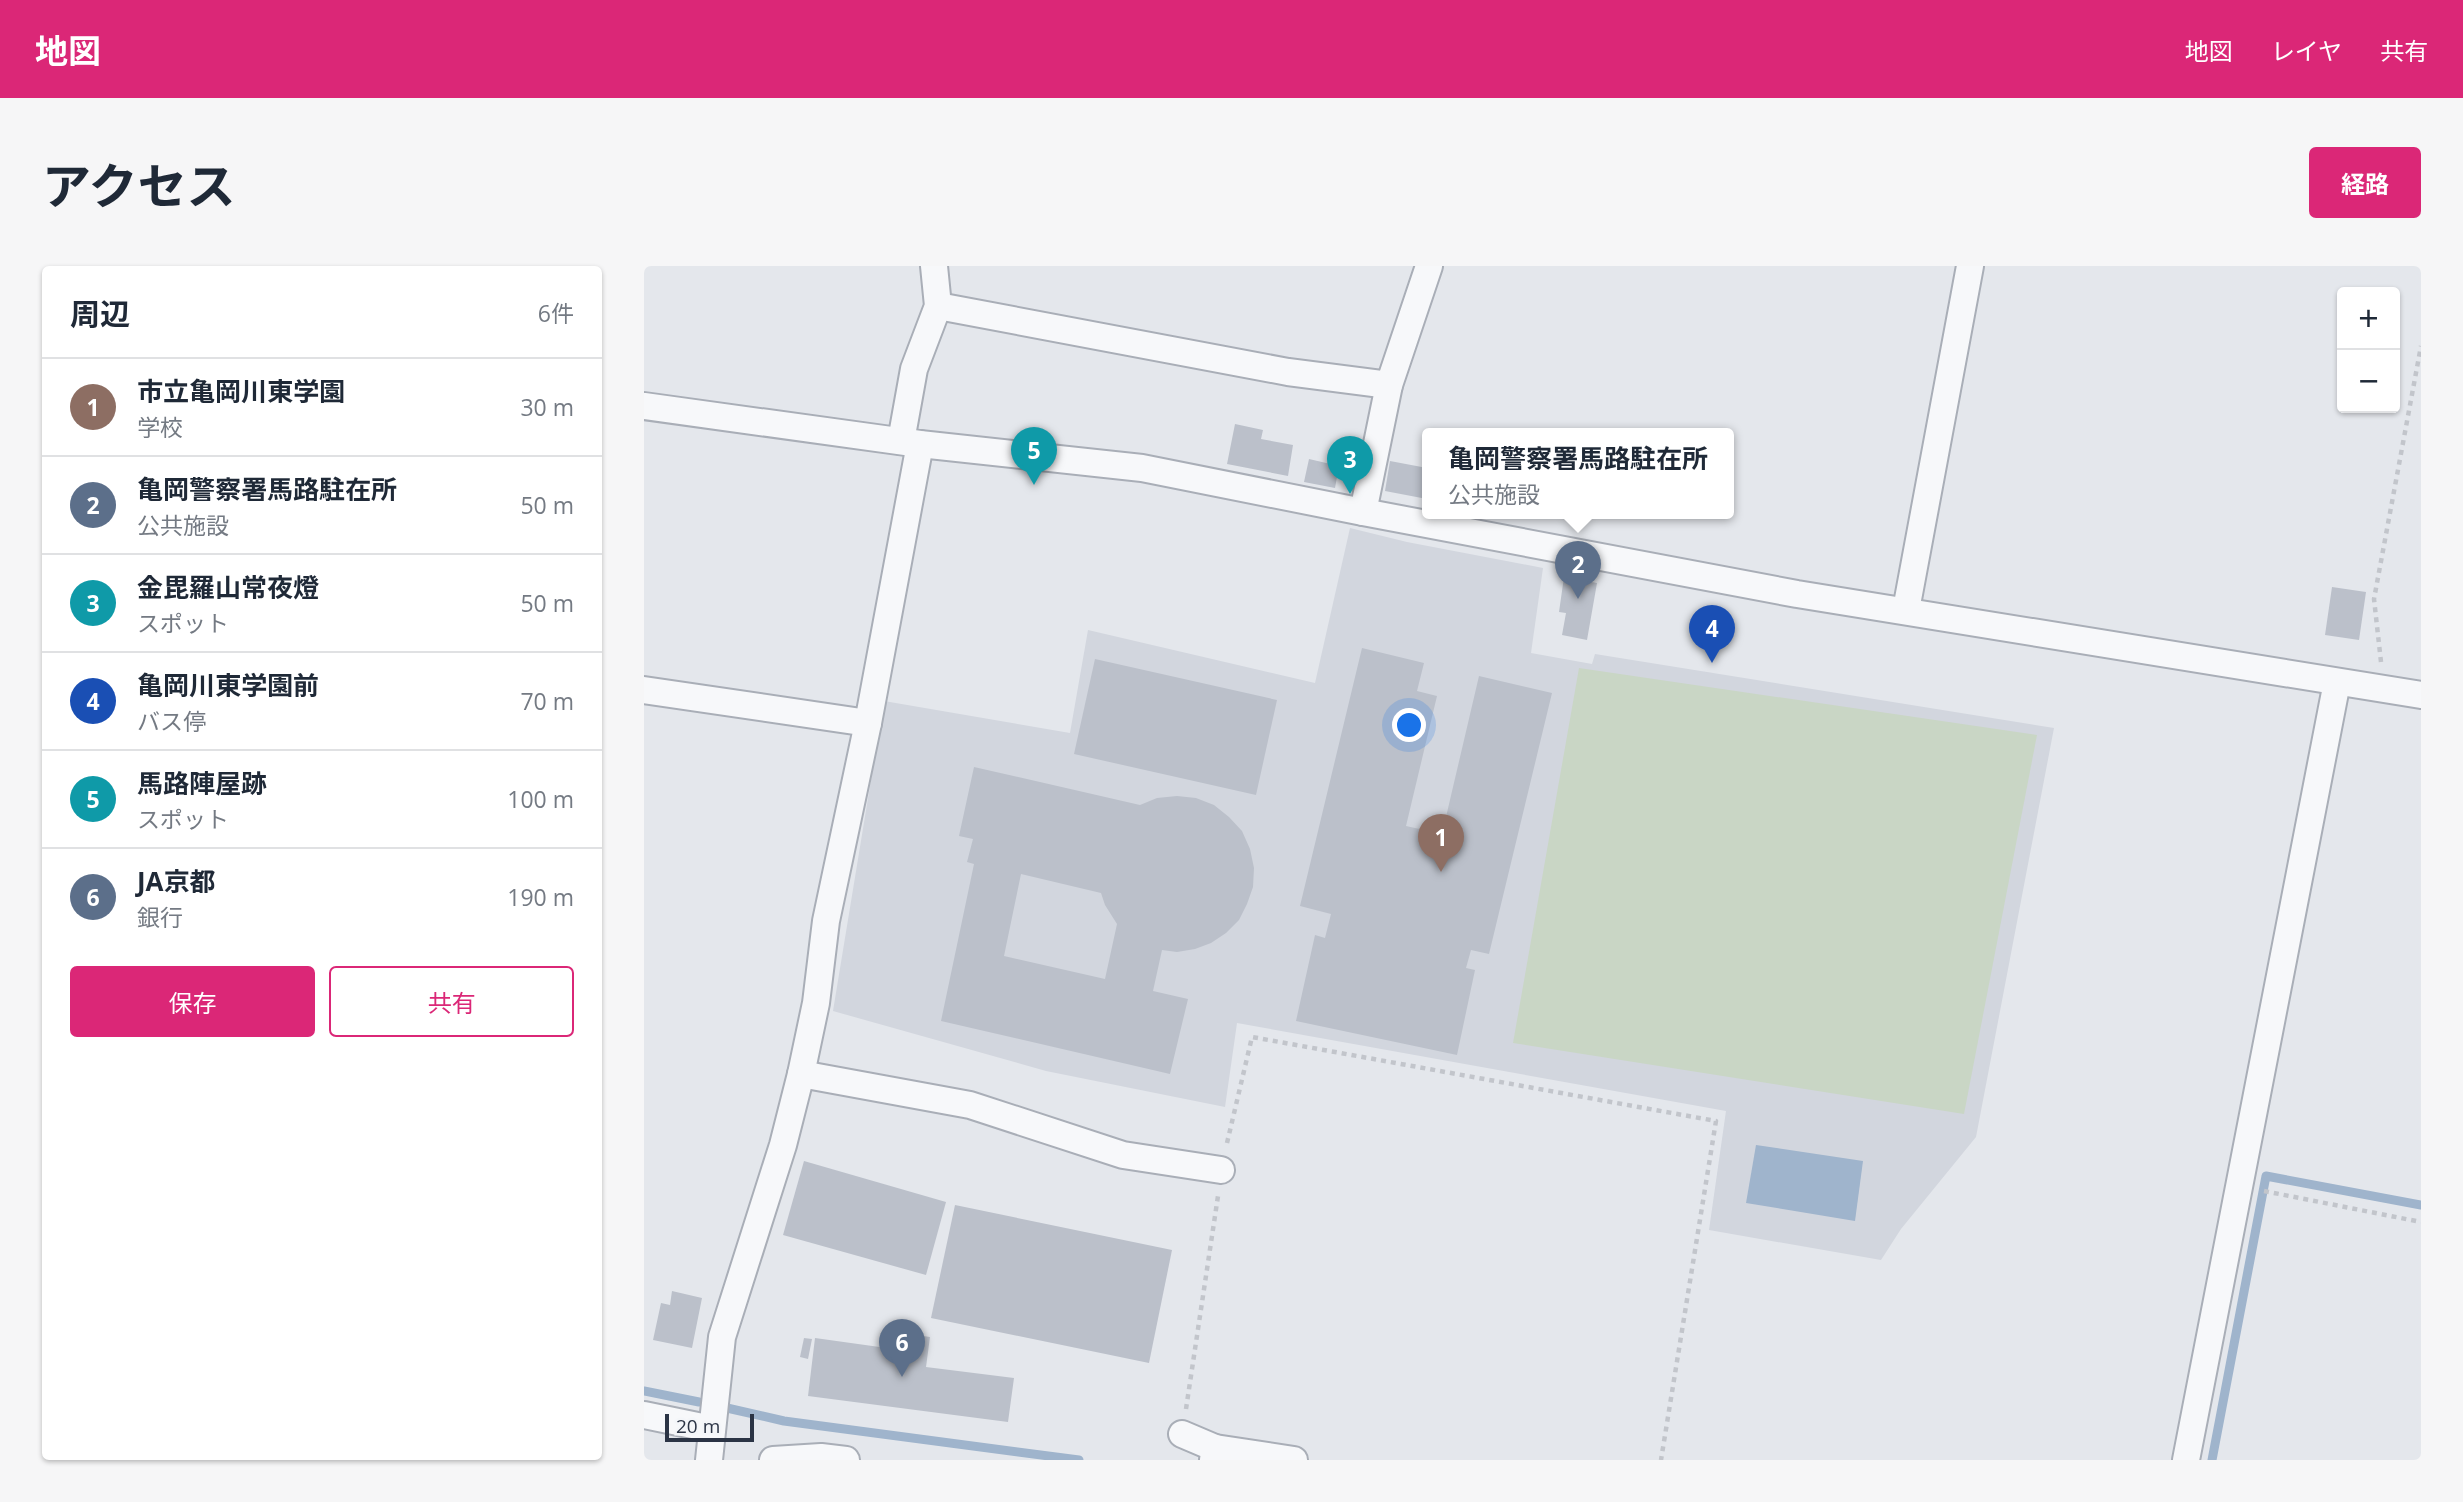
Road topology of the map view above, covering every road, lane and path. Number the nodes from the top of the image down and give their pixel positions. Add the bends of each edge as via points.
1 (934, 266) edge
2 (1429, 266) edge
3 (1970, 266) edge
4 (938, 306) junction
5 (2421, 346) edge
6 (1389, 385) junction
7 (644, 406) edge
8 (910, 442) junction
9 (1363, 512) junction
10 (1906, 610) junction
11 (2337, 682) junction
12 (2377, 688) junction
13 (644, 690) edge
14 (2421, 695) edge
15 (868, 723) junction
16 (801, 1074) junction
17 (1221, 1170) junction
18 (2238, 1186) junction
19 (2421, 1222) edge
20 (644, 1415) edge
21 (712, 1429) junction
22 (1182, 1434) joint
23 (1214, 1454) edge
24 (709, 1460) edge
25 (773, 1460) edge
26 (846, 1460) edge
27 (1294, 1460) edge
28 (1661, 1460) edge
29 (2186, 1460) edge

1 - 4 street
2 - 6 street
3 - 10 street
4 - 6 street via 1288,372
4 - 8 street via 914,369
5 - 12 path via 2374,600 2381,664
6 - 9 street
7 - 8 street
8 - 9 street via 1142,468
8 - 15 street
9 - 10 street via 1797,594
10 - 11 street
11 - 12 street
11 - 18 street
12 - 14 street
13 - 15 street
15 - 16 street via 826,921
16 - 17 street via 970,1105 1123,1155
16 - 21 street via 722,1337
17 - 22 path
17 - 28 path via 1252,1037 1716,1121
18 - 19 path
18 - 29 street
20 - 21 street
21 - 24 street
22 - 23 street
23 - 27 street
25 - 26 street

